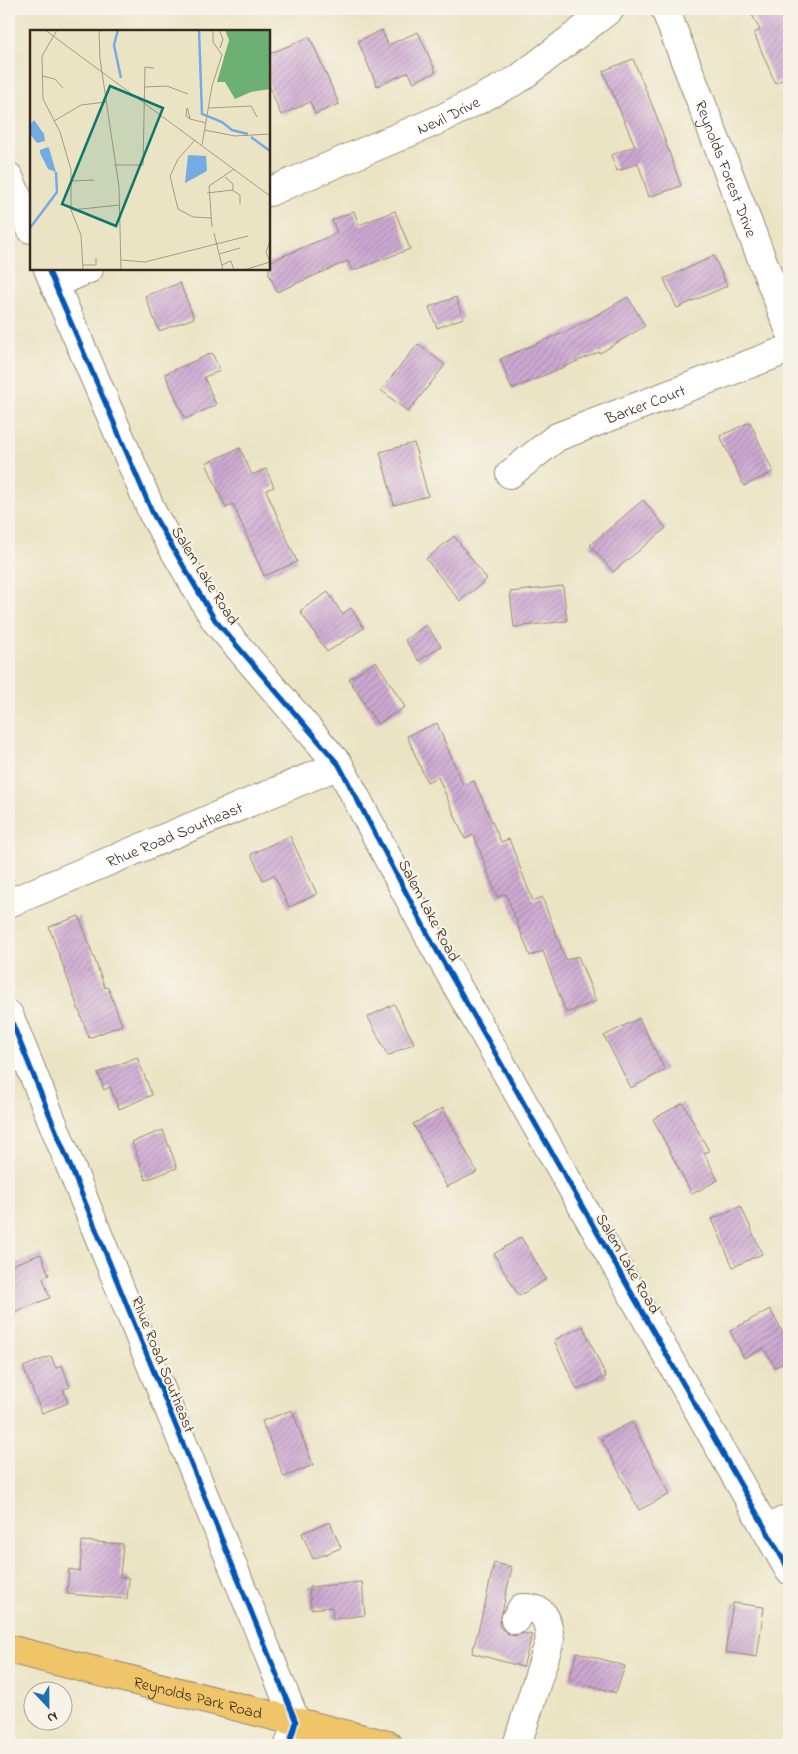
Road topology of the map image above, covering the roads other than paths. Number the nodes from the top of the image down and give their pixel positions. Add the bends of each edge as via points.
1 (610, 9) edge
2 (665, 9) edge
3 (9, 177) edge
4 (270, 192) edge
5 (30, 228) edge
6 (84, 270) edge
7 (51, 276) edge
8 (789, 329) edge
9 (789, 349) edge
10 (510, 474) dead end
11 (339, 764) junction
12 (9, 903) edge
13 (9, 1015) edge
14 (778, 1524) edge
15 (789, 1570) edge
16 (515, 1620) dead end
17 (9, 1648) edge
18 (293, 1734) edge
19 (388, 1745) edge
20 (517, 1745) edge

1 - 4 street, Nevil Drive via 517,80 443,118
2 - 8 street, Reynolds Forest Drive
3 - 5 street
6 - 7 street
7 - 11 street, Salem Lake Road via 153,514 215,620
9 - 10 street, Barker Court via 557,438
11 - 12 street, Rhue Road Southeast
11 - 14 street, Salem Lake Road via 432,942
13 - 18 street, Rhue Road Southeast
14 - 15 street, Salem Lake Road
16 - 20 street via 522,1608 534,1608 545,1615 550,1640
17 - 18 main road, Reynolds Park Road
18 - 19 main road, Reynolds Park Road

